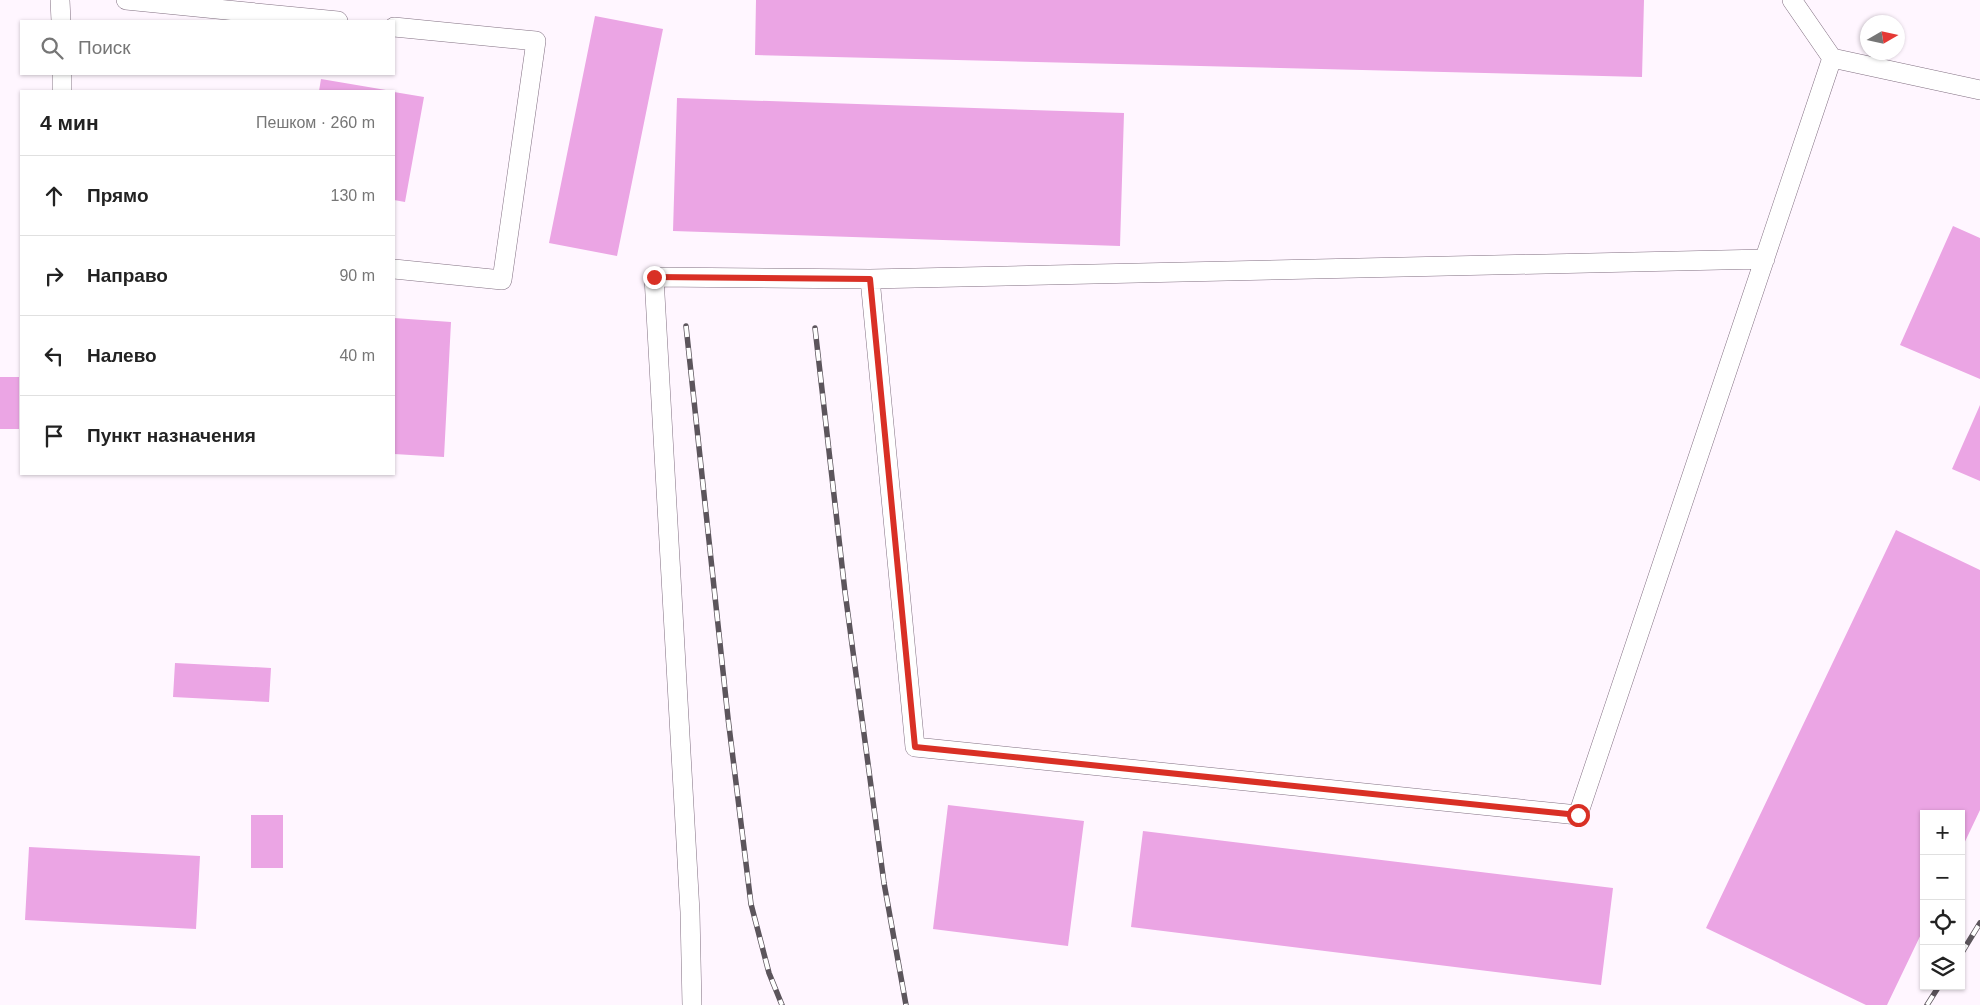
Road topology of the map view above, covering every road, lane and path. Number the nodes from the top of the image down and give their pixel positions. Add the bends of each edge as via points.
1 (60, 0) edge
2 (126, 0) edge
3 (1792, 0) edge
4 (61, 20) edge
5 (328, 20) edge
6 (395, 27) edge
7 (1832, 58) junction
8 (62, 75) edge
9 (62, 90) edge
10 (1980, 90) edge
11 (1765, 259) junction
12 (395, 268) edge
13 (870, 279) junction
14 (692, 1005) edge

1 - 4 lane
2 - 5 lane
3 - 7 lane
6 - 12 lane via 536,41 502,280
7 - 10 lane
7 - 11 lane
8 - 9 lane
11 - 13 lane
11 - 13 lane via 1578,815 915,747
13 - 14 lane via 654,277 690,912

